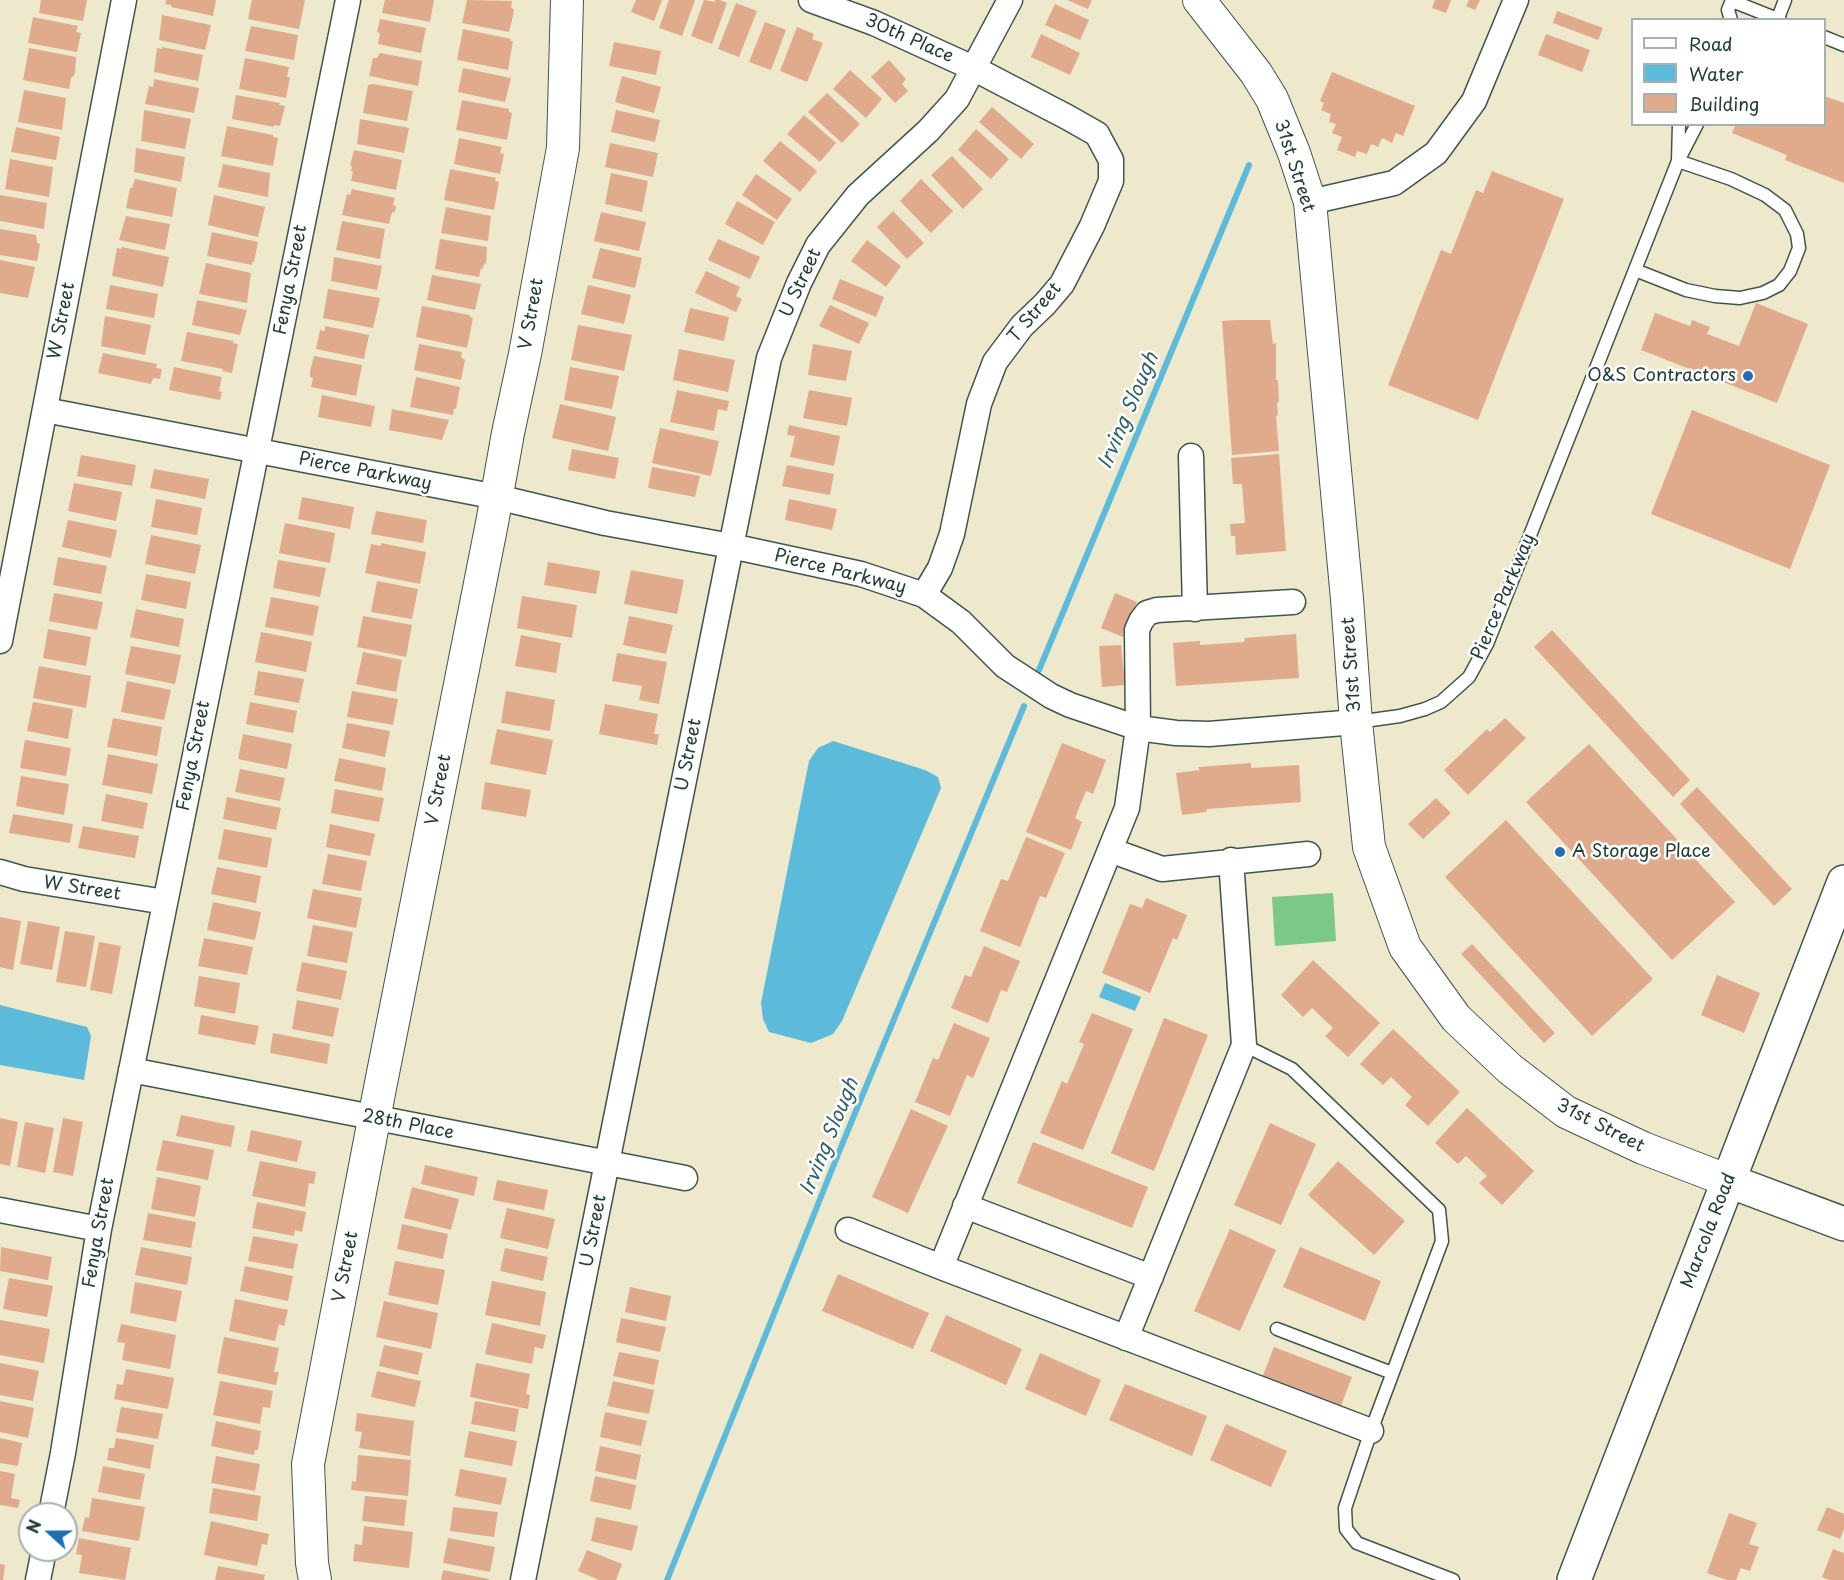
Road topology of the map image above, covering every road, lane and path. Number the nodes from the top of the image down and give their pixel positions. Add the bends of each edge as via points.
1 (124, 0) edge
2 (348, 0) edge
3 (567, 0) edge
4 (811, 0) edge
5 (1010, 0) edge
6 (1199, 0) edge
7 (1516, 0) edge
8 (1785, 0) edge
9 (1731, 8) edge
10 (1775, 18) edge
11 (1779, 18) edge
12 (1826, 38) edge
13 (1844, 45) edge
14 (973, 68) junction
15 (1679, 126) edge
16 (1696, 126) edge
17 (1678, 161) junction
18 (1310, 202) junction
19 (1635, 270) junction
20 (45, 410) junction
21 (256, 450) junction
22 (1191, 456) dead end
23 (497, 497) junction
24 (731, 546) junction
25 (924, 595) junction
26 (1293, 602) dead end
27 (1195, 609) junction
28 (0, 641) edge
29 (1356, 722) junction
30 (1138, 728) junction
31 (1110, 850) junction
32 (1308, 854) dead end
33 (1230, 860) junction
34 (0, 872) edge
35 (1844, 882) edge
36 (165, 902) junction
37 (1244, 1045) junction
38 (131, 1070) junction
39 (374, 1119) junction
40 (607, 1163) junction
41 (685, 1178) dead end
42 (1729, 1181) junction
43 (965, 1206) junction
44 (0, 1210) edge
45 (1844, 1224) edge
46 (99, 1229) junction
47 (848, 1230) dead end
48 (941, 1268) junction
49 (1151, 1276) junction
50 (1277, 1329) dead end
51 (1126, 1338) junction
52 (1392, 1373) junction
53 (1371, 1431) junction
54 (53, 1502) edge
55 (42, 1562) edge
56 (38, 1580) edge
57 (315, 1580) edge
58 (523, 1580) edge
59 (1453, 1580) edge
60 (1574, 1580) edge

1 - 20 street, W Street
2 - 21 street, Fenya Street
3 - 23 street, V Street via 562,148
4 - 14 street, 30th Place via 874,23
5 - 14 street, U Street
6 - 18 street, 31st Street via 1272,99
7 - 18 street via 1474,101 1436,153 1394,183
8 - 11 lane
9 - 10 lane
12 - 13 lane
14 - 24 street, U Street via 957,99 858,195 809,262 770,358
14 - 25 street, T Street via 1097,134 1111,160 1111,181 1062,284 995,362 979,404 952,534 940,568
15 - 17 lane, Pierce Parkway
16 - 17 lane, Pierce Parkway
17 - 19 lane, Pierce Parkway
17 - 19 lane via 1766,195 1785,210 1799,248 1790,272 1779,285 1740,298 1686,290
18 - 29 street, 31st Street
19 - 29 lane, Pierce Parkway via 1504,603 1469,677 1441,702 1425,709
20 - 21 street, Pierce Parkway
20 - 28 street, W Street
21 - 23 street, Pierce Parkway
21 - 36 street, Fenya Street
22 - 27 street
23 - 24 street, Pierce Parkway via 605,523
23 - 39 street, V Street
24 - 25 street, Pierce Parkway via 861,574
24 - 40 street, U Street
25 - 30 street, Pierce Parkway via 961,622 1005,666 1037,687 1068,704
26 - 27 street
27 - 30 street via 1157,610 1147,613 1141,621 1137,630
29 - 30 street, Pierce Parkway via 1209,734
29 - 42 street, 31st Street via 1369,847 1405,947 1456,1018 1510,1069 1566,1112 1643,1148
30 - 31 street via 1128,808
31 - 33 street via 1162,868
31 - 43 street
32 - 33 street
33 - 37 street
34 - 36 street, W Street
35 - 42 main road, Marcola Road
36 - 38 street, Fenya Street
37 - 49 street
37 - 52 lane via 1292,1069 1439,1210 1442,1241
38 - 39 street, 28th Place
38 - 46 street, Fenya Street
39 - 40 street, 28th Place
39 - 57 street, V Street via 308,1464
40 - 41 street, 28th Place
40 - 58 street, U Street
42 - 45 main road
42 - 60 main road, Marcola Road
43 - 48 street
43 - 49 street
44 - 46 street
46 - 54 street, Fenya Street
47 - 48 street
48 - 51 street
49 - 51 street
50 - 52 lane
51 - 53 street
52 - 53 lane
53 - 59 lane via 1345,1509 1346,1529 1357,1543
55 - 56 street

